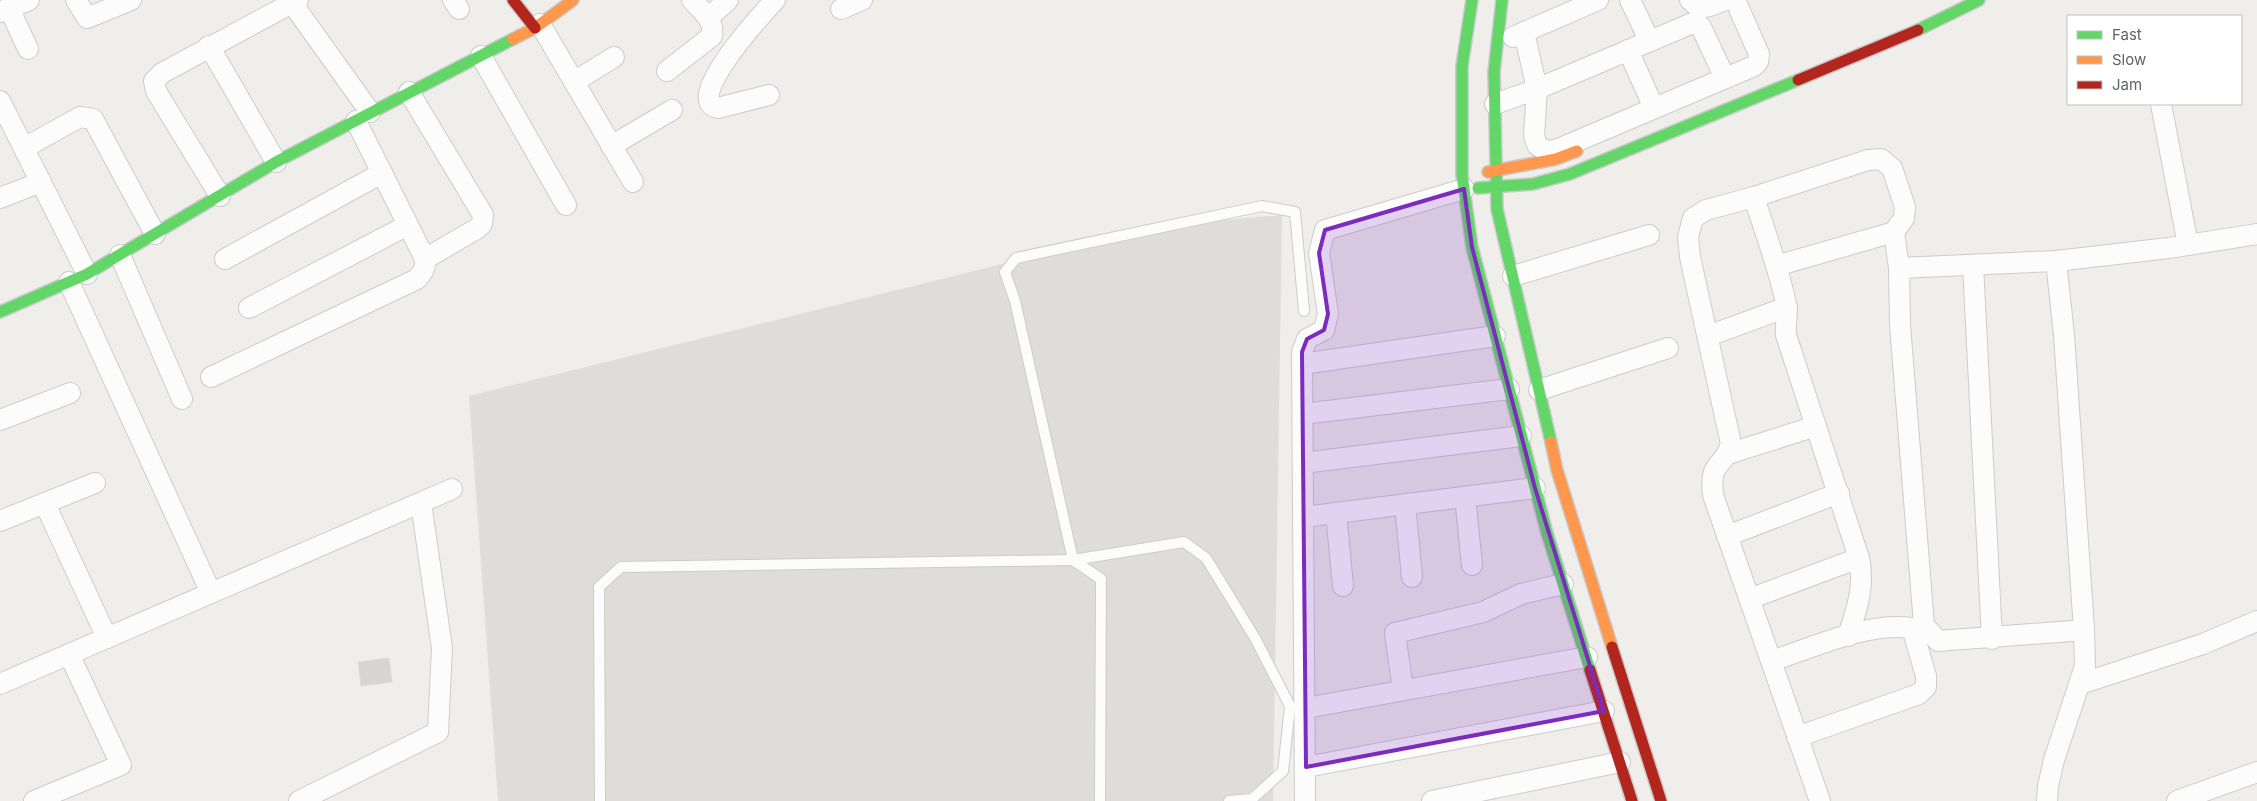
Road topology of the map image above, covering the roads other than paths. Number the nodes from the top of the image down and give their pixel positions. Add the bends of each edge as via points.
1 (28, 0) edge
2 (76, 0) edge
3 (131, 0) edge
4 (514, 0) edge
5 (573, 0) edge
6 (692, 0) edge
7 (728, 0) edge
8 (776, 0) edge
9 (862, 0) edge
10 (1472, 0) edge
11 (1502, 0) edge
12 (1598, 0) edge
13 (1630, 0) edge
14 (1690, 0) edge
15 (1725, 0) edge
16 (1733, 0) edge
17 (1979, 0) edge
18 (295, 2) edge
19 (841, 9) dead end
20 (4, 10) edge
21 (708, 18) junction
22 (541, 19) junction
23 (1524, 32) junction
24 (1649, 40) junction
25 (1497, 44) junction
26 (209, 46) junction
27 (28, 49) dead end
28 (1628, 50) junction
29 (481, 56) junction
30 (614, 57) dead end
31 (667, 71) dead end
32 (1725, 78) junction
33 (574, 82) junction
34 (1537, 89) junction
35 (409, 92) junction
36 (769, 95) dead end
37 (0, 101) edge
38 (1495, 104) junction
39 (2161, 105) edge
40 (1654, 108) junction
41 (672, 110) dead end
42 (363, 116) junction
43 (1612, 139) dead end
44 (611, 146) junction
45 (24, 148) junction
46 (276, 162) junction
47 (1496, 171) junction
48 (382, 173) junction
49 (1469, 178) junction
50 (41, 182) junction
51 (632, 182) dead end
52 (1496, 186) junction
53 (220, 196) junction
54 (1754, 197) junction
55 (0, 198) edge
56 (566, 205) dead end
57 (408, 225) junction
58 (1894, 232) junction
59 (155, 234) junction
60 (2257, 234) edge
61 (1650, 235) dead end
62 (2188, 245) junction
63 (120, 255) junction
64 (224, 259) dead end
65 (425, 259) junction
66 (2056, 261) junction
67 (1973, 265) junction
68 (1776, 266) junction
69 (1899, 268) junction
70 (1512, 276) junction
71 (78, 278) junction
72 (1787, 307) junction
73 (248, 308) dead end
74 (1304, 311) dead end
75 (0, 312) edge
76 (1495, 336) junction
77 (1708, 336) junction
78 (1668, 348) dead end
79 (1302, 364) junction
80 (211, 377) dead end
81 (1509, 389) junction
82 (1539, 390) junction
83 (70, 393) dead end
84 (182, 399) dead end
85 (1303, 414) junction
86 (0, 420) edge
87 (1816, 426) junction
88 (1522, 436) junction
89 (1728, 454) junction
90 (1303, 463) junction
91 (95, 483) dead end
92 (1535, 488) junction
93 (452, 489) dead end
94 (1839, 493) junction
95 (1465, 497) junction
96 (420, 503) junction
97 (46, 504) junction
98 (1405, 504) junction
99 (1336, 513) junction
100 (1304, 517) junction
101 (0, 521) edge
102 (1727, 536) junction
103 (1859, 558) junction
104 (1073, 560) junction
105 (1472, 565) dead end
106 (1412, 578) dead end
107 (1563, 584) junction
108 (1343, 586) dead end
109 (211, 593) junction
110 (1749, 599) junction
111 (2257, 621) edge
112 (1918, 626) junction
113 (2084, 630) junction
114 (1848, 636) junction
115 (108, 638) junction
116 (1992, 639) junction
117 (69, 654) junction
118 (1587, 657) junction
119 (1771, 661) junction
120 (0, 684) edge
121 (2080, 684) junction
122 (1403, 690) junction
123 (1306, 708) junction
124 (1604, 710) junction
125 (1797, 737) junction
126 (1620, 762) junction
127 (1306, 767) junction
128 (2257, 772) edge
129 (34, 801) edge
130 (299, 801) edge
131 (600, 801) edge
132 (1100, 801) edge
133 (1229, 801) edge
134 (1306, 801) edge
135 (1432, 801) edge
136 (1632, 801) edge
137 (1661, 801) edge
138 (1820, 801) edge
139 (2048, 801) edge
140 (2177, 801) edge

1 - 20 street
2 - 3 street via 87,18
4 - 22 street
5 - 22 street
6 - 21 street
7 - 21 street
8 - 36 street via 722,65 711,81 708,96 711,104 718,108
9 - 19 street
10 - 49 street via 1462,66
11 - 25 street
12 - 23 street
13 - 24 street
14 - 15 street via 1702,9
16 - 32 street via 1759,54 1754,66
17 - 52 street via 1939,21 1570,174 1533,184
18 - 26 street
18 - 42 street
20 - 27 street
21 - 31 street via 714,29 712,36
22 - 29 street
22 - 33 street
23 - 25 street
23 - 34 street
24 - 28 street
24 - 32 street via 1695,22 1701,27
25 - 38 street
26 - 46 street
26 - 53 street via 154,81 156,92
28 - 34 street
28 - 40 street
29 - 35 street
29 - 56 street
30 - 33 street
32 - 40 street
33 - 44 street
34 - 38 street
34 - 40 street via 1534,136 1537,146 1546,152
35 - 42 street
35 - 65 street via 483,215 478,228
37 - 45 street
38 - 47 street
39 - 62 street
41 - 44 street
42 - 46 street
42 - 48 street
43 - 47 street via 1556,159
44 - 51 street
45 - 50 street
45 - 59 street via 80,117 93,119
46 - 53 street
47 - 49 street
47 - 52 street
48 - 57 street
48 - 64 street
49 - 52 street
49 - 76 street via 1472,247
49 - 79 street via 1325,230 1319,253 1328,314 1324,330 1307,339
50 - 55 street
50 - 71 street
52 - 70 street via 1497,209
53 - 59 street
54 - 58 street via 1868,160 1881,159 1892,168 1904,207 1904,218
54 - 68 street
54 - 77 street via 1706,210 1693,218 1688,237 1690,256
57 - 65 street
57 - 73 street
58 - 68 street
58 - 69 street
59 - 63 street
60 - 62 street
61 - 70 street
62 - 66 street
63 - 71 street
63 - 84 street
65 - 80 street via 426,267 418,279
66 - 67 street
66 - 113 street
67 - 69 street
67 - 116 street
68 - 72 street
69 - 112 street
70 - 82 street
71 - 75 street
71 - 109 street
72 - 77 street
72 - 87 street via 1786,335
74 - 104 lane via 1295,212 1262,206 1016,258 1005,272 1015,301
76 - 79 street
76 - 81 street
77 - 89 street via 1731,444
78 - 82 street
79 - 85 street
81 - 85 street
81 - 88 street
82 - 137 street via 1558,470
83 - 86 street
85 - 90 street
87 - 89 street
87 - 94 street
88 - 90 street
88 - 92 street
89 - 102 street via 1714,468 1711,480
90 - 100 street
91 - 97 street
92 - 95 street
92 - 107 street
93 - 96 street
94 - 102 street
94 - 103 street
95 - 98 street
95 - 105 street
96 - 109 street
96 - 130 street via 442,648 438,732
97 - 101 street
97 - 115 street
98 - 99 street
98 - 106 street
99 - 100 street
99 - 108 street
100 - 123 street
102 - 110 street
103 - 110 street
103 - 114 street via 1862,574 1860,599
104 - 131 lane via 621,567 600,587
104 - 132 lane via 1101,579
104 - 133 lane via 1184,542 1206,558 1255,638 1290,706 1284,770 1252,799
107 - 118 street
107 - 122 street via 1521,594 1483,612 1395,633
109 - 115 street
110 - 119 street
111 - 121 street via 2203,644
112 - 114 street via 1872,628
112 - 116 street via 1938,641
112 - 125 street via 1926,676 1926,687 1919,694
113 - 116 street
113 - 121 street via 2085,666
114 - 119 street
115 - 117 street
117 - 120 street
117 - 129 street via 121,765
118 - 122 street
118 - 124 street
119 - 125 street
121 - 139 street via 2054,760
122 - 123 street
123 - 127 street
124 - 126 street
124 - 127 street
125 - 138 street
126 - 135 street
126 - 136 street
127 - 134 street
128 - 140 street

